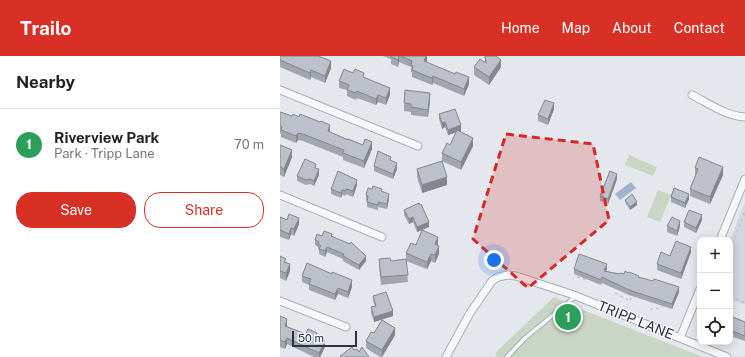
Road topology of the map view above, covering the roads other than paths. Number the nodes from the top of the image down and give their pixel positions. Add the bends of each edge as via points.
1 (280, 90) edge
2 (692, 95) dead end
3 (745, 116) edge
4 (418, 146) dead end
5 (745, 179) edge
6 (280, 195) edge
7 (382, 237) dead end
8 (721, 237) edge
9 (576, 296) junction
10 (697, 296) edge
11 (280, 301) edge
12 (346, 327) dead end
13 (680, 338) junction
14 (723, 356) edge
15 (446, 357) edge
16 (507, 357) edge

1 - 4 street
2 - 3 street via 725,112
5 - 8 street
6 - 7 street
9 - 13 street, TRIPP LANE
9 - 15 street, TRIPP LANE via 516,276 498,277 470,313
9 - 16 lane via 524,338
10 - 13 street
11 - 12 street
13 - 14 street, TRIPP LANE

